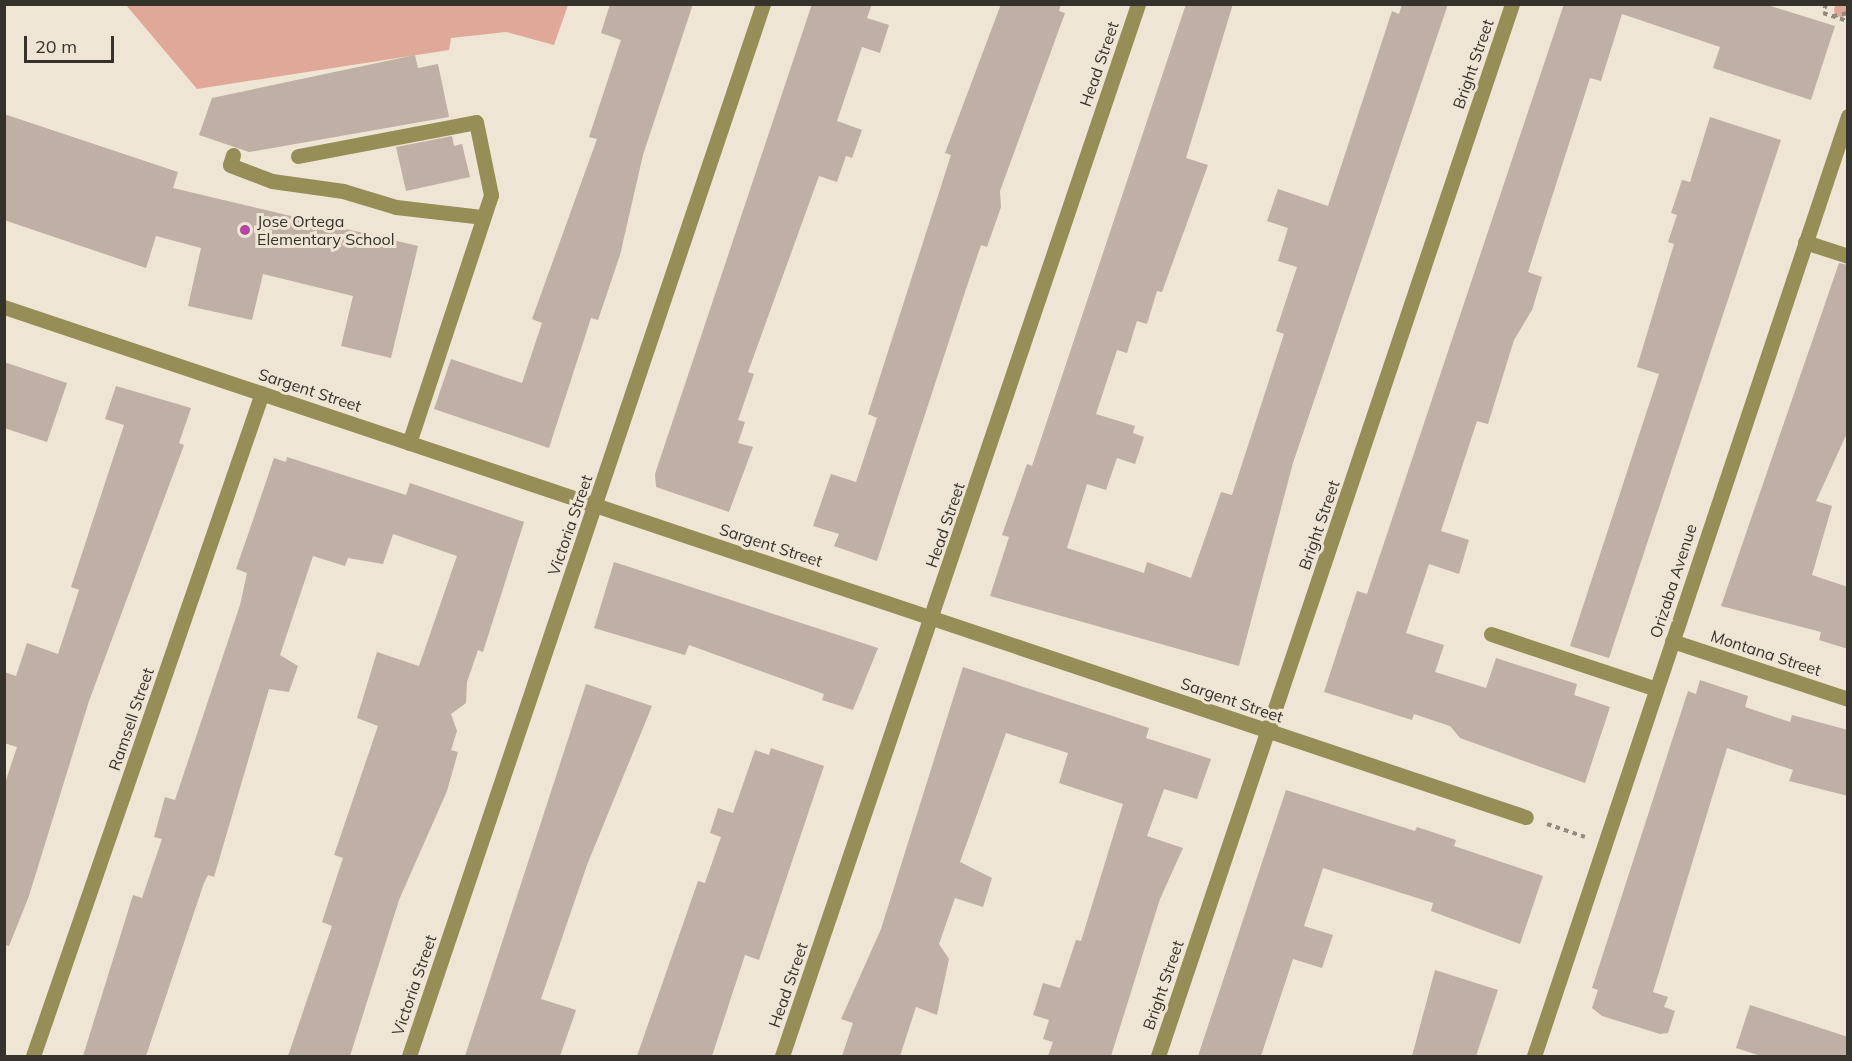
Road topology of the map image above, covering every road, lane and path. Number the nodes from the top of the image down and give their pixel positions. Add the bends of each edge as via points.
1 (763, 4) edge
2 (1138, 4) edge
3 (1512, 4) edge
4 (1826, 4) edge
5 (1848, 13) edge
6 (1832, 16) junction
7 (1848, 21) edge
8 (1848, 116) edge
9 (233, 155) dead end
10 (298, 156) dead end
11 (483, 217) junction
12 (1805, 242) junction
13 (1848, 256) edge
14 (4, 307) edge
15 (262, 393) junction
16 (410, 443) junction
17 (596, 505) junction
18 (933, 618) junction
19 (1491, 634) dead end
20 (1672, 641) junction
21 (1656, 689) junction
22 (1848, 699) edge
23 (1269, 731) junction
24 (1526, 817) joint
25 (1605, 843) junction
26 (33, 1056) edge
27 (409, 1056) edge
28 (782, 1056) edge
29 (1158, 1056) edge
30 (1533, 1056) edge

1 - 17 street, Victoria Street
2 - 18 street, Head Street
3 - 23 street, Bright Street
4 - 6 path via 1823,13
5 - 6 path
6 - 7 path
8 - 12 street, Orizaba Avenue
9 - 11 street via 230,165 272,181 343,191 396,207
10 - 11 street via 476,122 490,195
11 - 16 street
12 - 13 street
12 - 20 street, Orizaba Avenue
14 - 15 street, Sargent Street
15 - 16 street, Sargent Street
15 - 26 street, Ramsell Street
16 - 17 street, Sargent Street
17 - 18 street, Sargent Street
17 - 27 street, Victoria Street
18 - 23 street, Sargent Street
18 - 28 street, Head Street
19 - 21 street
20 - 21 street, Orizaba Avenue
20 - 22 street, Montana Street
21 - 25 street, Orizaba Avenue
23 - 24 street, Sargent Street
23 - 29 street, Bright Street
24 - 25 path
25 - 30 street, Orizaba Avenue

